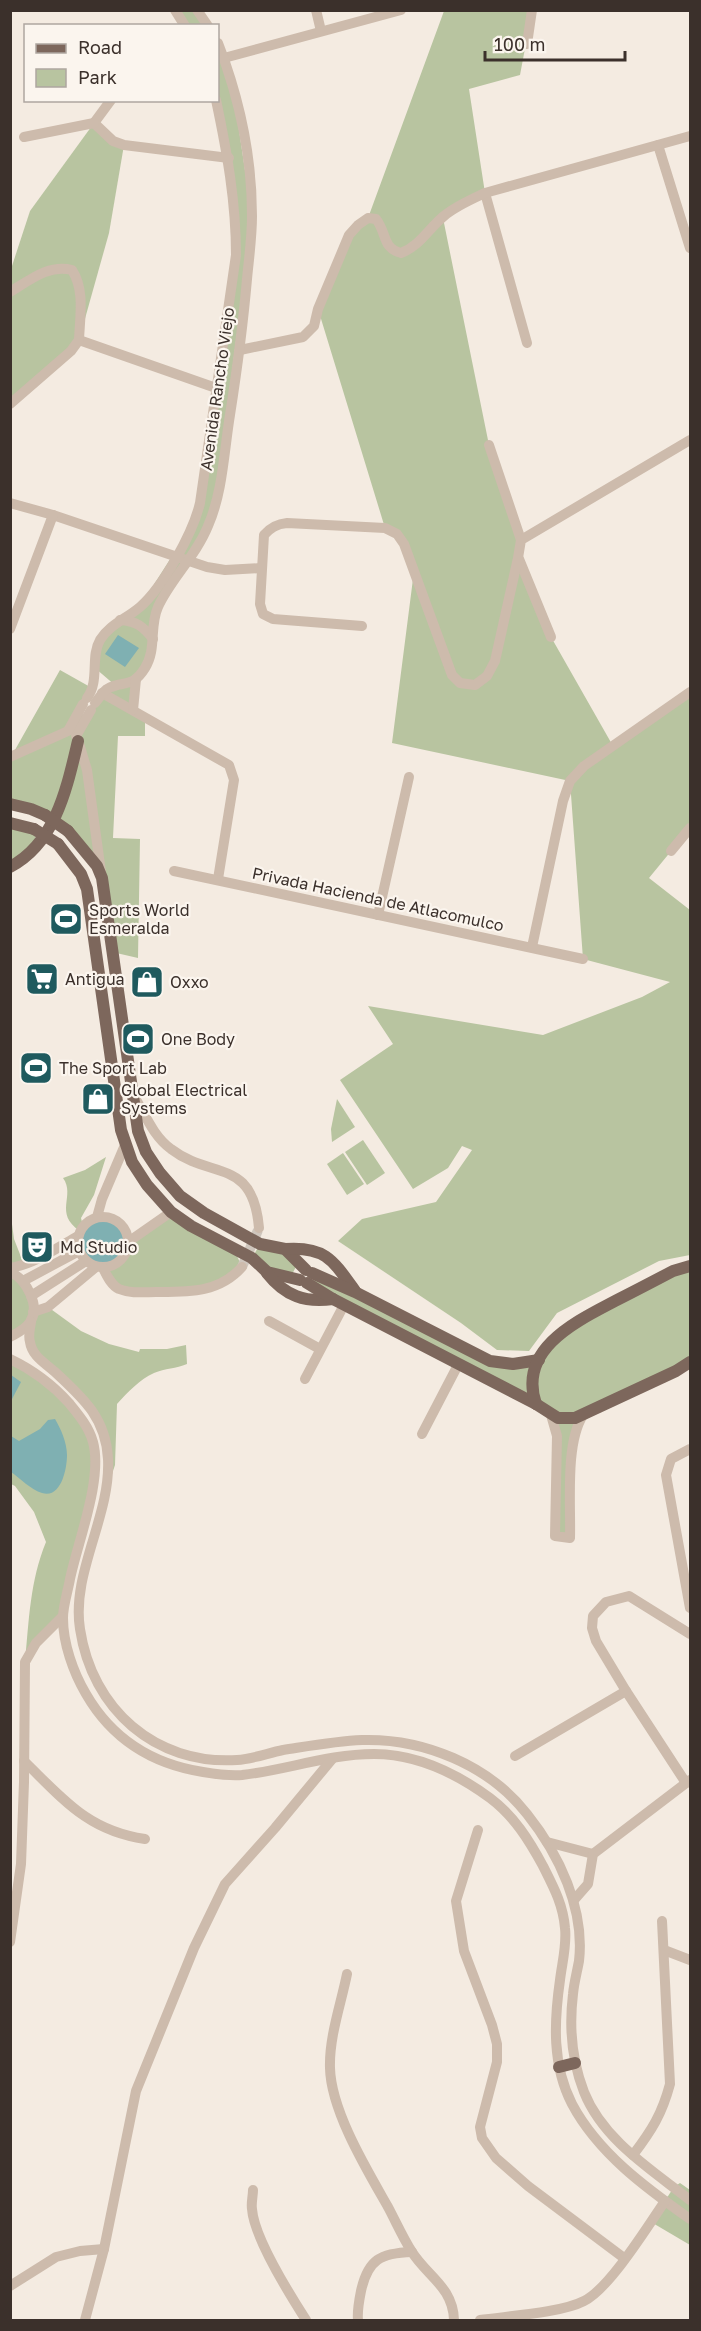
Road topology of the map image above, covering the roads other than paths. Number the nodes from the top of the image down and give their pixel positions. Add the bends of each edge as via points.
1 (175, 10) edge
2 (197, 10) edge
3 (316, 10) edge
4 (402, 10) edge
5 (532, 10) edge
6 (184, 24) edge
7 (207, 24) edge
8 (321, 31) junction
9 (527, 44) dead end
10 (219, 46) edge
11 (224, 58) junction
12 (110, 102) edge
13 (216, 102) edge
14 (94, 123) junction
15 (690, 136) edge
16 (24, 137) dead end
17 (658, 145) junction
18 (229, 158) junction
19 (485, 193) junction
20 (690, 248) edge
21 (10, 292) edge
22 (227, 321) junction
23 (243, 323) junction
24 (79, 340) junction
25 (527, 343) dead end
26 (240, 350) junction
27 (216, 388) junction
28 (10, 404) edge
29 (214, 406) junction
30 (231, 408) junction
31 (690, 440) edge
32 (489, 445) dead end
33 (10, 503) edge
34 (53, 514) junction
35 (521, 540) junction
36 (178, 556) junction
37 (519, 558) junction
38 (189, 561) junction
39 (261, 568) junction
40 (120, 620) junction
41 (362, 626) dead end
42 (10, 629) edge
43 (551, 637) dead end
44 (153, 639) junction
45 (95, 668) junction
46 (136, 679) junction
47 (117, 686) junction
48 (690, 692) edge
49 (92, 702) junction
50 (133, 710) junction
51 (74, 736) junction
52 (10, 757) edge
53 (409, 777) dead end
54 (10, 804) edge
55 (10, 823) edge
56 (690, 828) edge
57 (671, 851) dead end
58 (10, 867) edge
59 (174, 871) dead end
60 (102, 878) junction
61 (218, 879) junction
62 (378, 915) junction
63 (532, 947) junction
64 (583, 959) dead end
65 (133, 1093) junction
66 (125, 1145) junction
67 (171, 1212) junction
68 (97, 1217) junction
69 (259, 1228) tunnel mouth
70 (78, 1236) junction
71 (128, 1242) junction
72 (260, 1244) junction
73 (285, 1249) junction
74 (79, 1251) junction
75 (252, 1258) junction
76 (95, 1265) junction
77 (242, 1267) tunnel mouth
78 (690, 1268) edge
79 (13, 1269) edge
80 (267, 1272) junction
81 (304, 1275) junction
82 (26, 1280) junction
83 (356, 1292) junction
84 (34, 1294) junction
85 (338, 1302) junction
86 (32, 1317) junction
87 (269, 1321) dead end
88 (10, 1337) edge
89 (320, 1350) junction
90 (10, 1359) edge
91 (539, 1360) junction
92 (690, 1362) edge
93 (459, 1364) junction
94 (305, 1379) dead end
95 (536, 1404) junction
96 (551, 1415) junction
97 (583, 1415) junction
98 (422, 1434) dead end
99 (690, 1449) edge
100 (690, 1608) edge
101 (78, 1614) junction
102 (63, 1617) junction
103 (690, 1634) edge
104 (626, 1691) junction
105 (515, 1756) dead end
106 (333, 1758) junction
107 (24, 1761) junction
108 (688, 1782) edge
109 (478, 1830) dead end
110 (145, 1839) dead end
111 (547, 1842) junction
112 (593, 1854) junction
113 (574, 1900) junction
114 (662, 1921) dead end
115 (10, 1942) edge
116 (664, 1950) junction
117 (690, 1960) edge
118 (347, 1974) dead end
119 (575, 2063) junction
120 (559, 2067) junction
121 (633, 2155) junction
122 (253, 2190) dead end
123 (690, 2200) edge
124 (665, 2201) junction
125 (690, 2218) edge
126 (104, 2249) junction
127 (412, 2252) junction
128 (624, 2258) junction
129 (10, 2286) edge
130 (85, 2320) edge
131 (306, 2320) edge
132 (358, 2320) edge
133 (454, 2320) edge
134 (480, 2320) edge

1 - 6 street
2 - 7 street
3 - 8 street
4 - 8 street
5 - 9 street
8 - 11 street
10 - 11 street, Avenida Rancho Viejo
11 - 23 street, Avenida Rancho Viejo via 250,175 251,238
12 - 14 street
13 - 18 street, Avenida Rancho Viejo
14 - 16 street
14 - 18 street via 113,141 124,145
15 - 17 street
17 - 19 street
17 - 20 street
18 - 22 street, Avenida Rancho Viejo via 236,245
19 - 25 street
19 - 26 street via 452,210 418,243 401,253 385,241 376,219 368,218 349,235 309,332 303,337
21 - 24 street via 50,270 72,270 81,292
22 - 23 street
22 - 27 street, Avenida Rancho Viejo
23 - 26 street, Avenida Rancho Viejo
24 - 27 street
24 - 28 street
26 - 30 street, Avenida Rancho Viejo
27 - 29 street, Avenida Rancho Viejo
29 - 30 street
29 - 36 street, Avenida Rancho Viejo via 197,517
30 - 38 street, Avenida Rancho Viejo via 214,511
31 - 35 street
32 - 35 street
33 - 34 street
34 - 36 street
34 - 42 street
35 - 37 street
36 - 38 street
36 - 40 street, Avenida Rancho Viejo via 151,595
37 - 39 street via 495,661 487,676 475,685 460,683 452,675 397,534 385,528 278,524 264,536
37 - 43 street
38 - 39 street via 225,570
38 - 44 street, Avenida Rancho Viejo via 159,604
39 - 41 street via 263,614 273,619
40 - 44 street via 133,621
40 - 45 street, Avenida Rancho Viejo via 100,640
44 - 46 street, Avenida Rancho Viejo via 151,655
45 - 47 street
45 - 49 street, Avenida Rancho Viejo
46 - 47 street
46 - 50 street
47 - 49 street via 108,688
48 - 63 street via 584,766 570,781
49 - 50 street
49 - 51 street, Avenida Rancho Viejo
50 - 61 street via 229,765 234,780
51 - 52 street
51 - 58 main road via 60,808 36,847
51 - 60 street via 87,770
53 - 62 street, Privada Hacienda de Atlacomulco
54 - 60 main road, bridge via 45,815 68,831
55 - 66 main road, bridge via 34,829 58,844 81,874 87,889
56 - 57 street
59 - 61 street, Privada Hacienda de Atlacomulco
60 - 65 main road
61 - 62 street, Privada Hacienda de Atlacomulco
62 - 63 street, Privada Hacienda de Atlacomulco
63 - 64 street, Privada Hacienda de Atlacomulco
65 - 69 street via 157,1136 171,1149 237,1178 258,1208
65 - 72 main road via 138,1131 160,1173 180,1196
66 - 67 main road via 147,1185
66 - 68 street
67 - 71 street
67 - 75 main road
68 - 70 street via 83,1226
68 - 71 street via 120,1224
70 - 74 street
70 - 79 street
71 - 76 street via 126,1253 115,1265
72 - 73 main road
72 - 75 main road
73 - 81 main road
73 - 83 main road via 318,1251 340,1270
74 - 76 street
74 - 82 street
75 - 80 main road
76 - 77 street via 118,1289 131,1292 191,1292 220,1284
76 - 84 street via 68,1272
76 - 86 street
78 - 91 main road via 673,1271 571,1324
79 - 82 street
80 - 81 main road
80 - 85 main road via 277,1285 296,1297
81 - 83 main road
81 - 85 main road
82 - 84 street
83 - 91 main road via 490,1361 513,1364
84 - 86 street
85 - 89 street
85 - 93 main road
86 - 88 street
86 - 101 street via 29,1341 36,1356 94,1411 106,1439 106,1492
87 - 89 street
89 - 94 street
90 - 102 street via 55,1387 81,1417 93,1442 91,1498
91 - 95 main road via 531,1390
92 - 97 main road
93 - 95 main road
93 - 98 street
95 - 96 main road
96 - 97 main road via 568,1420
96 - 97 street via 557,1436 555,1536 570,1538 573,1441
99 - 100 street via 671,1459 666,1475
101 - 102 street
101 - 111 street via 95,1682 123,1720 148,1740 205,1758 238,1760 361,1740 399,1741 433,1749 502,1788
102 - 106 street via 73,1668 85,1693 110,1727 150,1757 179,1768 241,1775
102 - 107 street via 36,1643 25,1662
103 - 104 street via 629,1596 606,1602 593,1616 592,1628
104 - 105 street
104 - 108 street
106 - 120 street via 376,1754 438,1767 468,1783 518,1824 560,1901 565,1928 554,2031
106 - 126 street via 225,1884 194,1948 136,2091
107 - 110 street via 94,1824 122,1836
107 - 115 street via 21,1864
108 - 112 street
109 - 128 street via 456,1901 464,1952 497,2044 497,2062 480,2127 482,2138 496,2158 528,2186
111 - 112 street
111 - 113 street
112 - 113 street via 588,1884
113 - 119 street via 579,1935 571,2035
114 - 116 street
116 - 117 street
116 - 121 street via 670,2084 663,2110
118 - 127 street via 332,2045 330,2068 335,2099 371,2178
119 - 120 main road
119 - 121 street via 585,2094 609,2132
120 - 124 street via 571,2102 591,2133 621,2165
121 - 123 street
122 - 131 street via 252,2209 261,2237
124 - 125 street
124 - 128 street
126 - 129 street via 56,2257
126 - 130 street
127 - 132 street via 391,2253 373,2262 363,2282
127 - 133 street via 437,2279 448,2297
128 - 134 street via 584,2302

